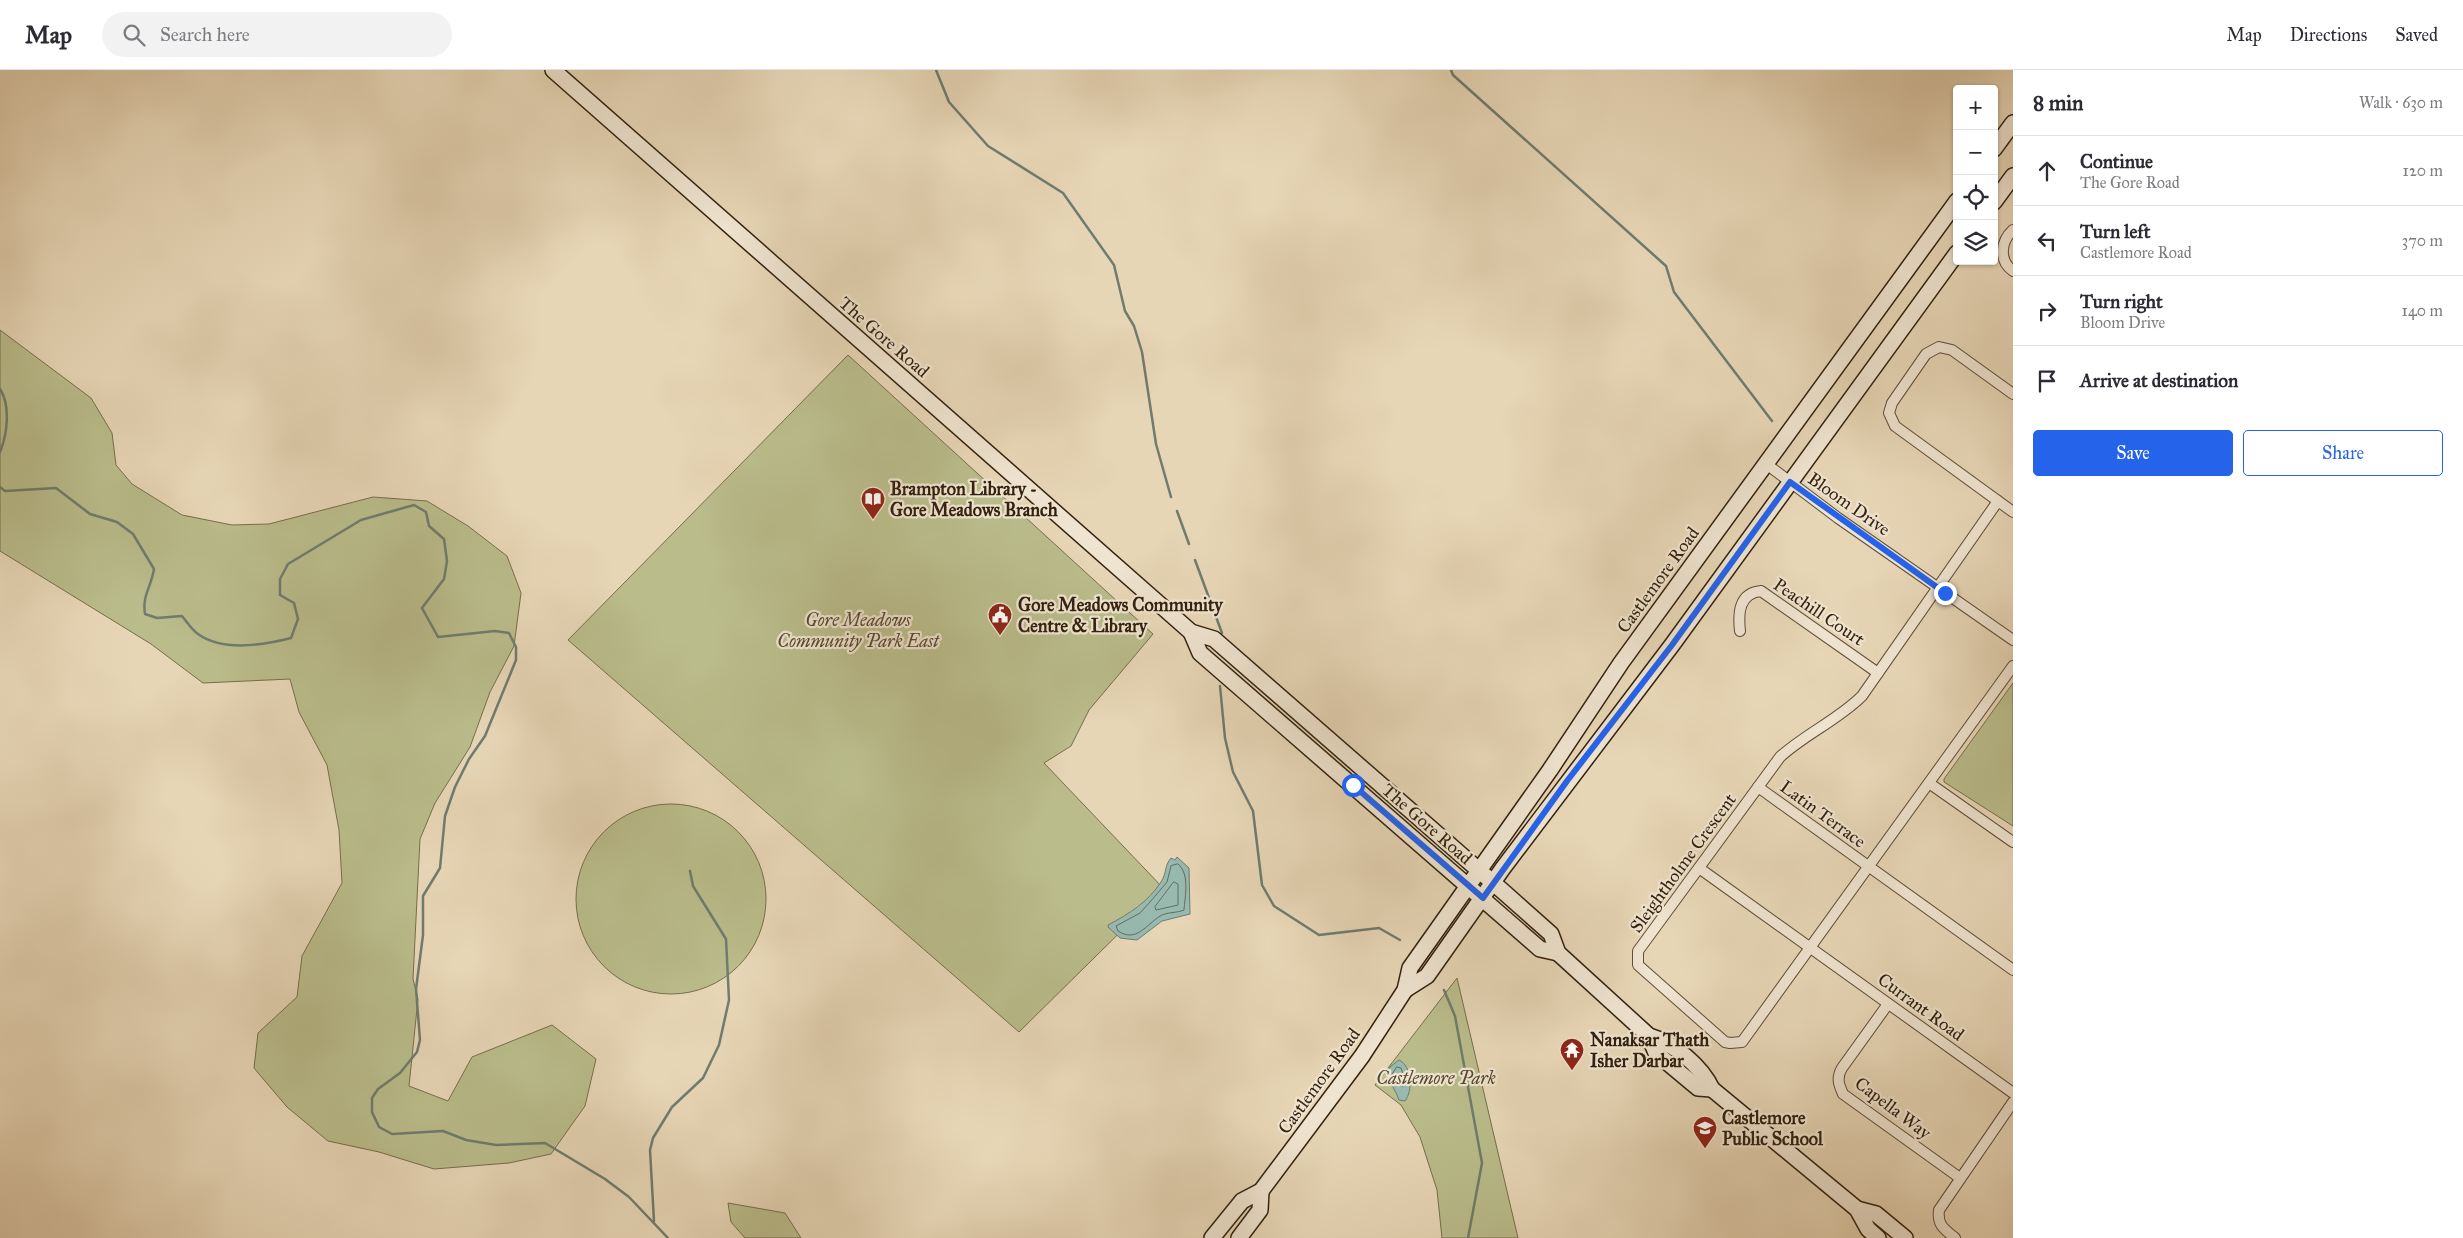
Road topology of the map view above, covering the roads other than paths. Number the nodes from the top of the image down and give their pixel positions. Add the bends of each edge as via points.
1 (553, 70) edge
2 (2013, 123) edge
3 (1998, 144) edge
4 (2013, 176) edge
5 (1998, 197) edge
6 (1953, 206) edge
7 (2013, 230) edge
8 (1953, 258) edge
9 (2013, 270) edge
10 (2013, 394) edge
11 (1766, 463) junction
12 (1790, 482) junction
13 (1998, 501) junction
14 (2013, 512) edge
15 (1938, 588) junction
16 (1740, 631) dead end
17 (1191, 632) junction
18 (2013, 640) edge
19 (2013, 666) edge
20 (1878, 673) junction
21 (1264, 683) junction
22 (1251, 697) junction
23 (1929, 783) junction
24 (1758, 788) junction
25 (2013, 842) edge
26 (1869, 867) junction
27 (1699, 868) junction
28 (1479, 870) junction
29 (1493, 882) junction
30 (1468, 885) junction
31 (1483, 898) junction
32 (1810, 948) junction
33 (1558, 953) junction
34 (2013, 970) edge
35 (1405, 990) junction
36 (1888, 1004) junction
37 (2013, 1093) edge
38 (2013, 1102) edge
39 (1960, 1178) junction
40 (1261, 1191) junction
41 (1857, 1209) junction
42 (1212, 1238) edge
43 (1239, 1238) edge
44 (1878, 1238) edge
45 (1905, 1238) edge
46 (1955, 1238) edge

1 - 17 main road, The Gore Road
2 - 3 main road
4 - 5 main road
6 - 11 main road, Castlemore Road
7 - 9 street via 2004,241 2003,251 2006,263
8 - 12 main road, Castlemore Road
10 - 13 street via 1952,350 1938,347 1926,354 1890,408 1895,426
11 - 12 street, Bloom Drive
11 - 28 main road, Castlemore Road via 1621,663
12 - 15 street, Bloom Drive
12 - 29 main road, Castlemore Road
13 - 14 street
13 - 15 street, Sleightholme Crescent
15 - 18 street, Bloom Drive
15 - 20 street, Sleightholme Crescent
16 - 20 street, Peachill Court via 1738,616 1741,605 1746,596 1761,591
17 - 21 main road, The Gore Road via 1214,639
17 - 22 main road, The Gore Road via 1200,654
19 - 23 street, Sleightholme Crescent
20 - 24 street, Sleightholme Crescent via 1851,706 1795,743 1780,757
21 - 22 main road
21 - 28 main road, The Gore Road
22 - 30 main road, The Gore Road
23 - 25 street
23 - 26 street, Sleightholme Crescent
24 - 26 street, Latin Terrace
24 - 27 street, Sleightholme Crescent
26 - 32 street, Sleightholme Crescent
26 - 34 street, Latin Terrace
27 - 32 street, Currant Road
27 - 32 street, Sleightholme Crescent via 1638,951 1637,960 1725,1042 1742,1042
28 - 29 main road, The Gore Road
28 - 30 main road, Castlemore Road
29 - 31 main road, Castlemore Road
29 - 33 main road, The Gore Road via 1551,934
30 - 31 main road, The Gore Road
30 - 35 main road, Castlemore Road via 1410,968
31 - 33 main road, The Gore Road via 1540,949
31 - 35 main road, Castlemore Road via 1427,976
32 - 36 street, Currant Road
33 - 41 main road, The Gore Road via 1649,1036 1664,1040 1706,1075 1712,1089
35 - 40 main road, Castlemore Road via 1362,1056
36 - 37 street, Currant Road
36 - 39 street, Capella Way via 1842,1068 1838,1084 1843,1094
38 - 39 street
39 - 46 street via 1942,1204 1938,1219 1941,1227
40 - 42 main road, Castlemore Road via 1242,1201
40 - 43 main road, Castlemore Road via 1260,1210
41 - 44 main road, The Gore Road via 1868,1229
41 - 45 main road, The Gore Road via 1876,1214

